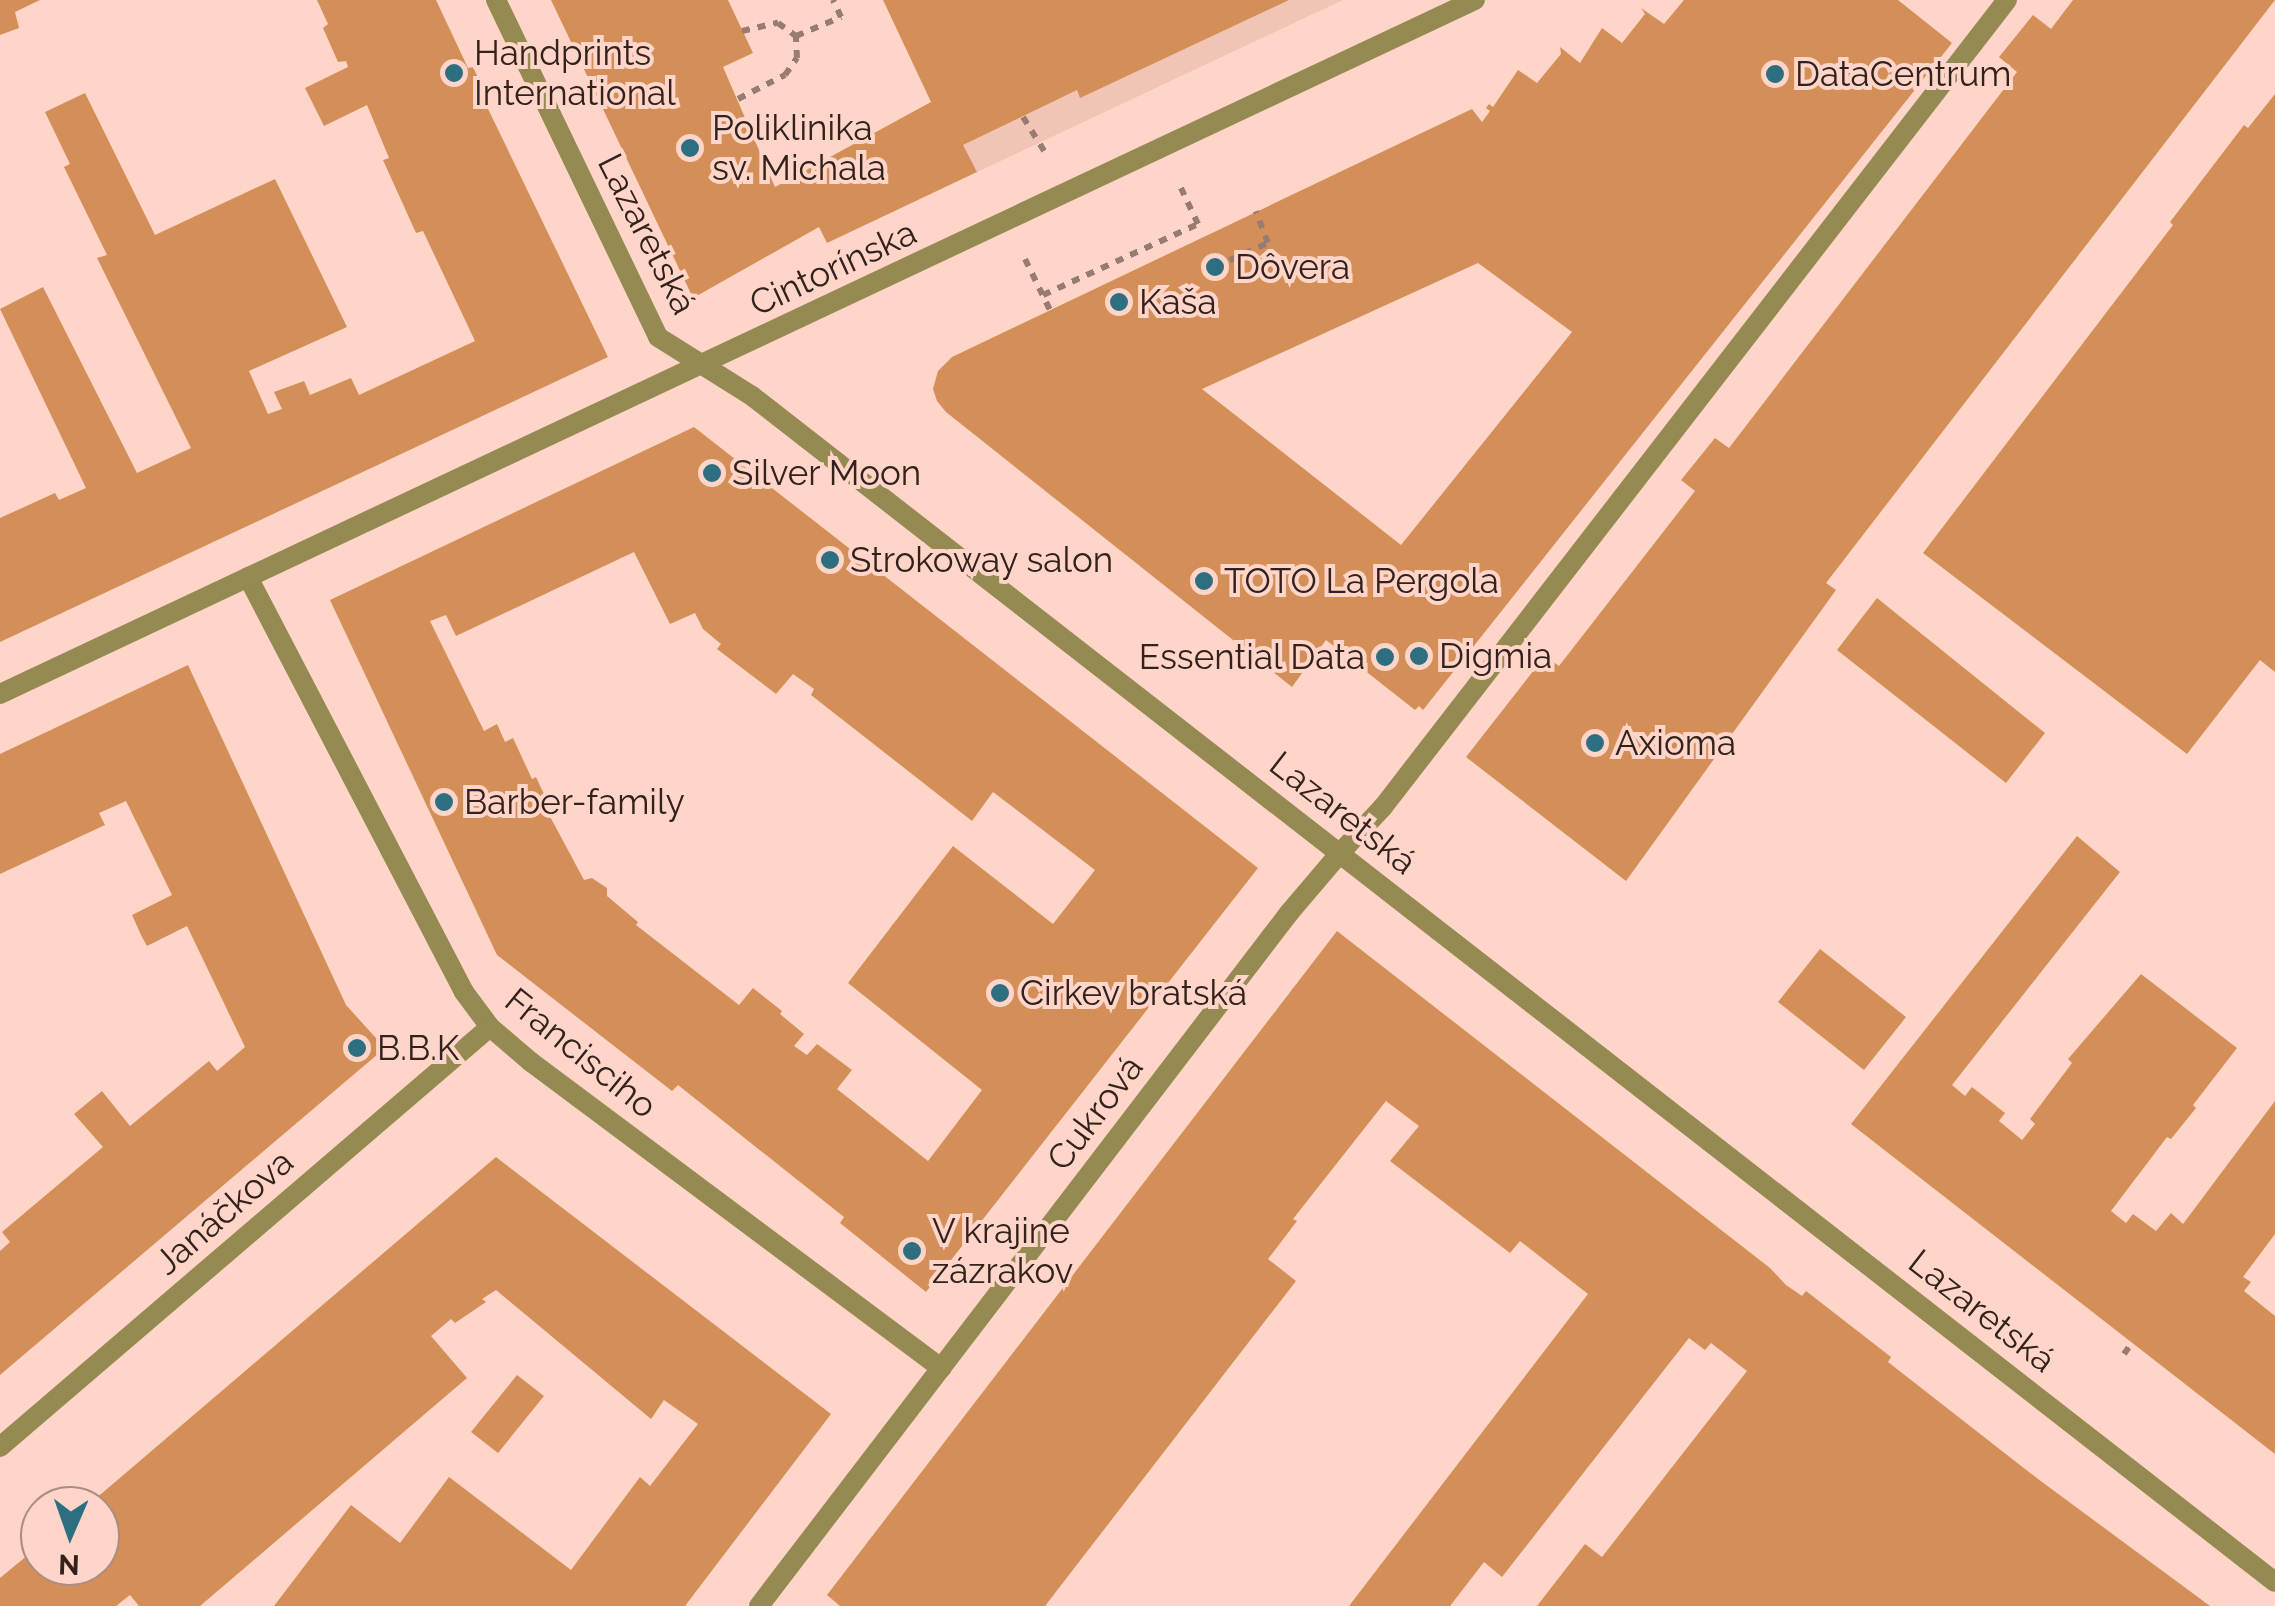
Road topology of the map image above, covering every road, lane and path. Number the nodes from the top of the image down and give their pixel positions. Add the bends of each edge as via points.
1 (496, 0) edge
2 (834, 0) edge
3 (1475, 0) edge
4 (2007, 0) edge
5 (742, 31) dead end
6 (796, 36) junction
7 (738, 99) dead end
8 (1023, 117) dead end
9 (1046, 154) dead end
10 (1180, 186) dead end
11 (1256, 212) dead end
12 (1024, 259) dead end
13 (1215, 266) dead end
14 (1042, 296) junction
15 (1050, 310) dead end
16 (704, 363) junction
17 (248, 577) junction
18 (0, 694) edge
19 (1341, 852) junction
20 (490, 1027) junction
21 (2131, 1344) dead end
22 (2124, 1354) dead end
23 (941, 1368) junction
24 (0, 1447) edge
25 (2275, 1582) edge
26 (758, 1606) edge

1 - 16 street, Lazaretská via 658,338
2 - 6 path via 841,17
3 - 16 street, Cintorínska
4 - 19 street, Cukrová via 1384,808
5 - 6 path via 778,23
6 - 7 path via 797,58 785,75
8 - 9 path
10 - 14 path via 1198,224
11 - 13 path via 1268,243
12 - 14 path
14 - 15 path
16 - 17 street, Cintorínska
16 - 19 street, Lazaretská
17 - 18 street, Cintorínska
17 - 20 street, Francisciho via 464,992
19 - 23 street, Cukrová
19 - 25 street, Lazaretská
20 - 23 street, Francisciho
20 - 24 street, Janáčkova
21 - 22 path
23 - 26 street, Cukrová

